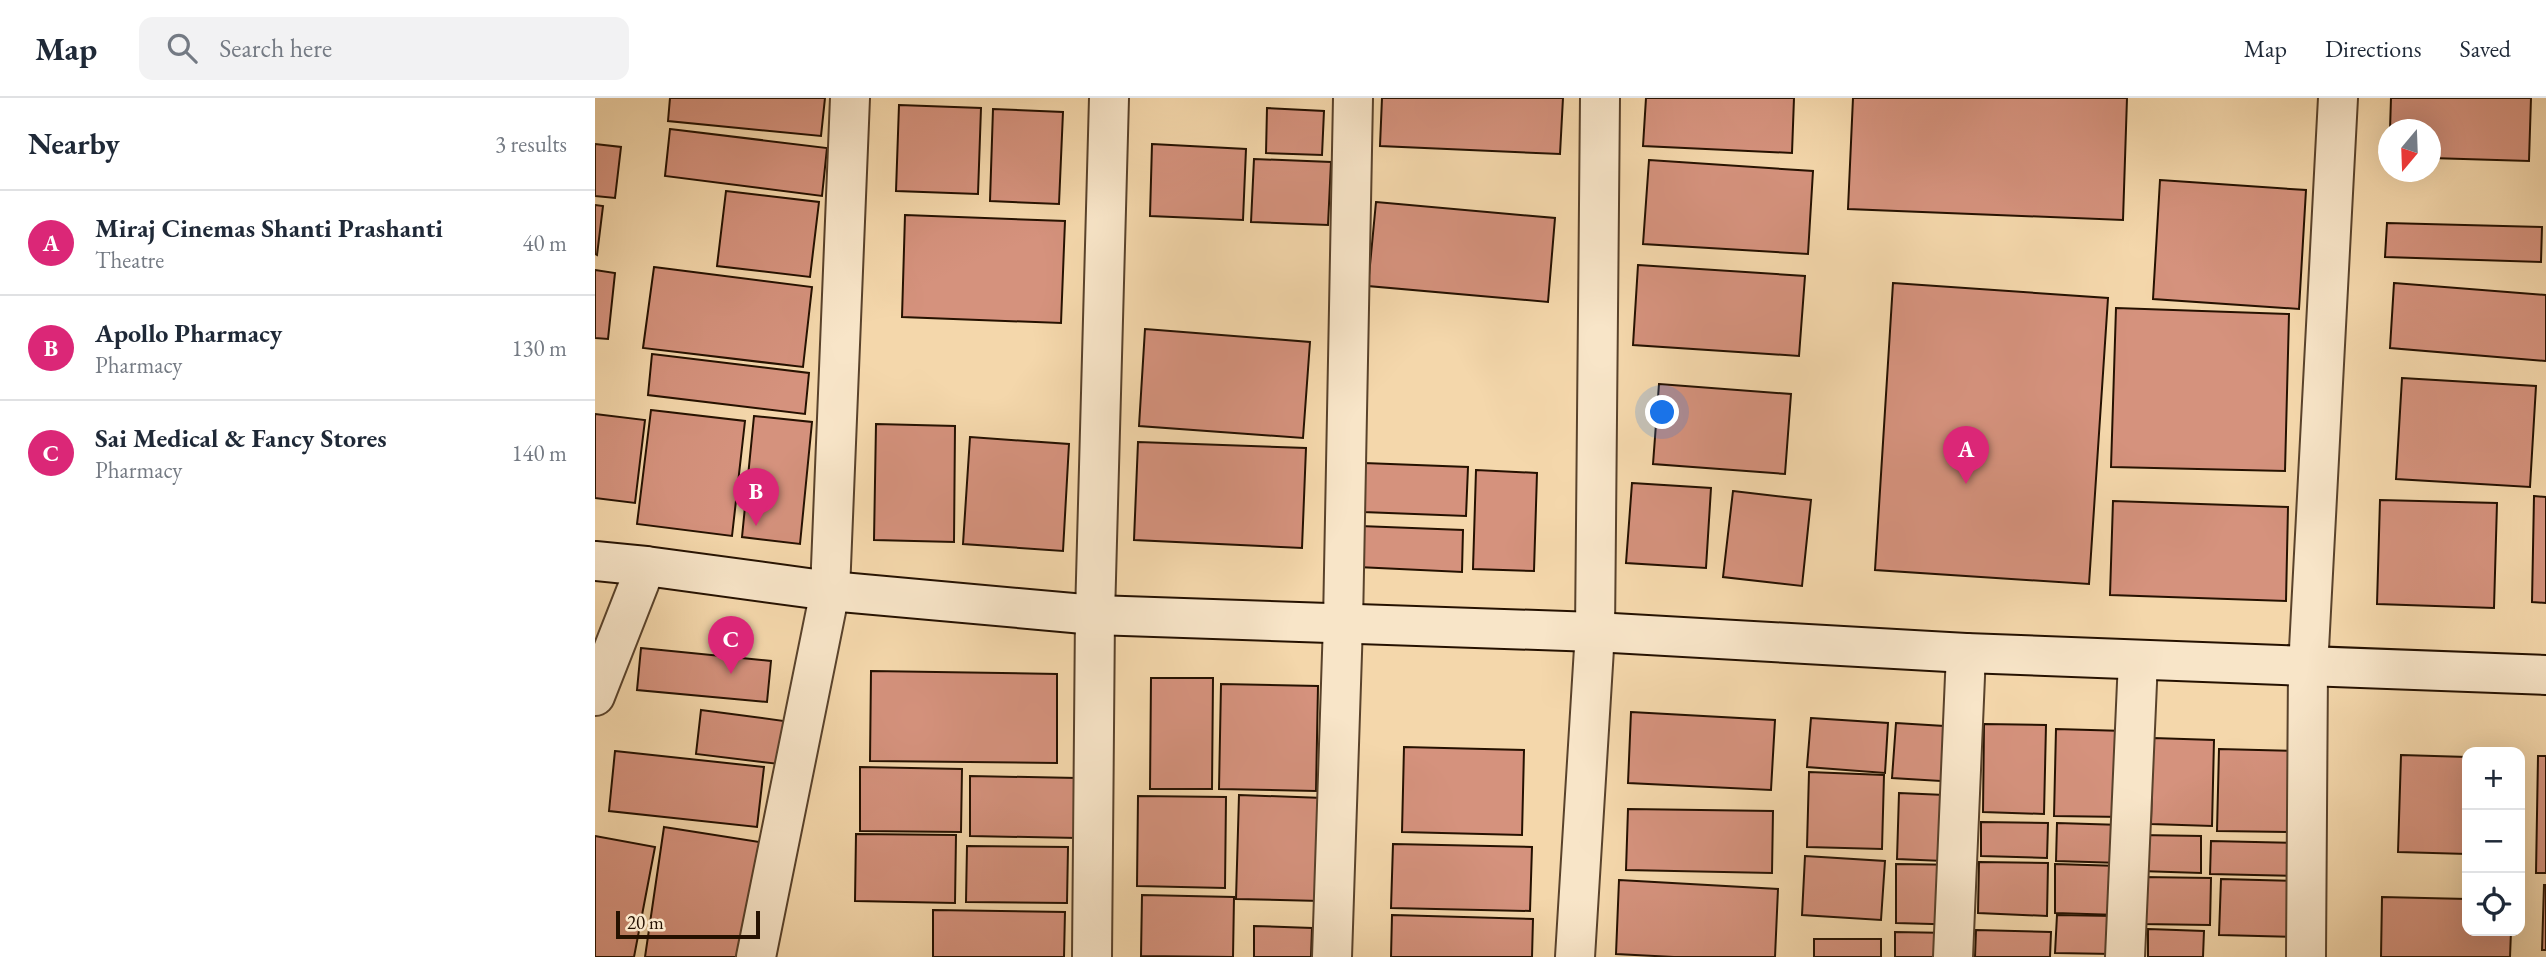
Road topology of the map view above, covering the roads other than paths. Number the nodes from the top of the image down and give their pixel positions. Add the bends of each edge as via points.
1 (850, 98) edge
2 (1109, 98) edge
3 (1353, 98) edge
4 (1600, 98) edge
5 (2338, 98) edge
6 (595, 561) edge
7 (646, 566) junction
8 (830, 591) junction
9 (1095, 615) junction
10 (1343, 623) junction
11 (1595, 632) junction
12 (1966, 653) junction
13 (2138, 660) junction
14 (2308, 668) junction
15 (2546, 675) edge
16 (595, 696) edge
17 (756, 957) edge
18 (1092, 957) edge
19 (1332, 957) edge
20 (1575, 957) edge
21 (1953, 957) edge
22 (2125, 957) edge
23 (2306, 957) edge

1 - 8 street
2 - 9 street
3 - 10 street
4 - 11 street
5 - 14 street
6 - 7 street
7 - 8 street
7 - 16 street
8 - 9 street
8 - 17 street
9 - 10 street
9 - 18 street
10 - 11 street
10 - 19 street
11 - 12 street
11 - 20 street
12 - 13 street
12 - 21 street
13 - 14 street
13 - 22 street
14 - 15 street
14 - 23 street

